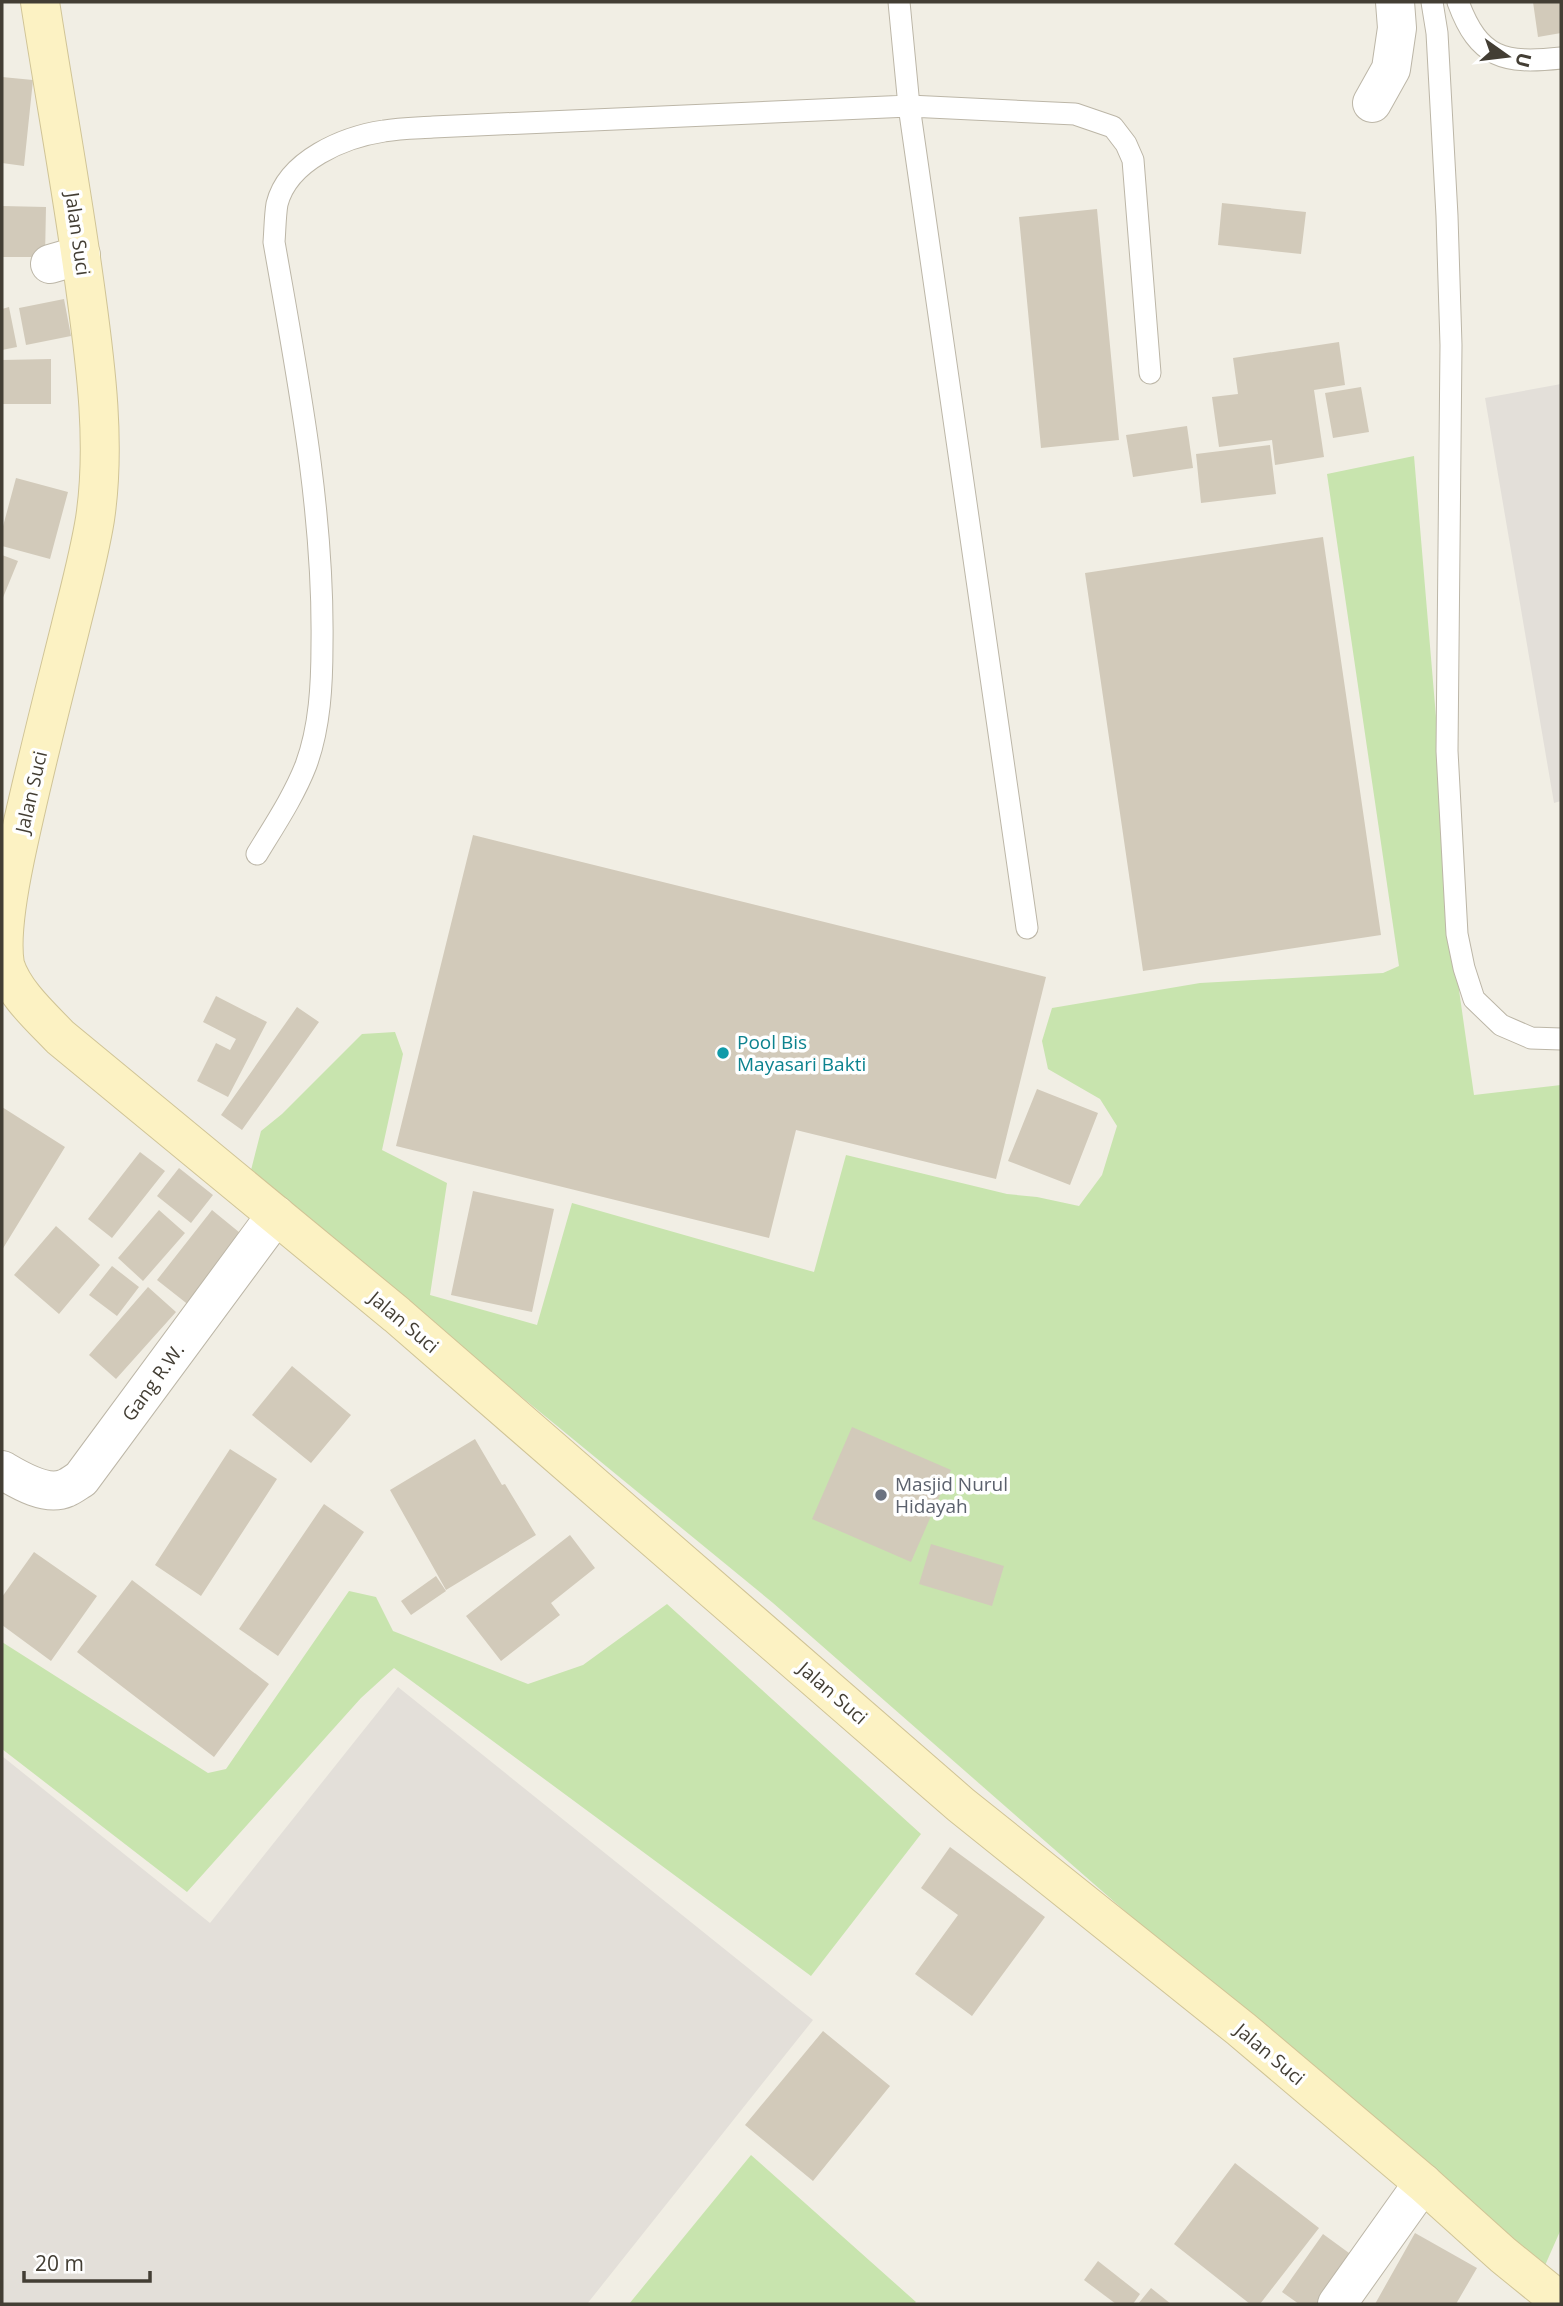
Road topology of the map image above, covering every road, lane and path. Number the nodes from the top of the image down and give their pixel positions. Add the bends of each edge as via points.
1 (40, 2) edge
2 (899, 2) edge
3 (1395, 2) edge
4 (1432, 2) edge
5 (1458, 2) edge
6 (1561, 58) edge
7 (1372, 103) dead end
8 (909, 106) junction
9 (1150, 373) dead end
10 (257, 854) dead end
11 (1027, 928) dead end
12 (1561, 1039) edge
13 (276, 1215) junction
14 (2, 1470) edge
15 (1423, 2183) junction
16 (1561, 2302) edge
17 (1337, 2304) edge

1 - 13 street, Jalan Suci via 65,259 93,348 99,468 95,518 9,887 2,937 4,964 15,987 60,1037
2 - 8 lane
3 - 7 street via 1398,28 1391,69
4 - 12 lane via 1450,307 1447,751 1457,934 1474,999 1501,1025 1531,1038
5 - 6 lane via 1476,39 1499,55 1527,61
8 - 9 lane via 1075,114 1113,127 1133,160
8 - 10 lane via 383,131 340,143 313,157 288,181 278,203 274,242 315,499 322,671 318,717 306,765
8 - 11 lane
13 - 14 street, Gang R.W. via 81,1479 64,1489 47,1490
13 - 15 street, Jalan Suci via 500,1403 961,1805 1241,2029
15 - 16 street, Jalan Suci
15 - 17 street

